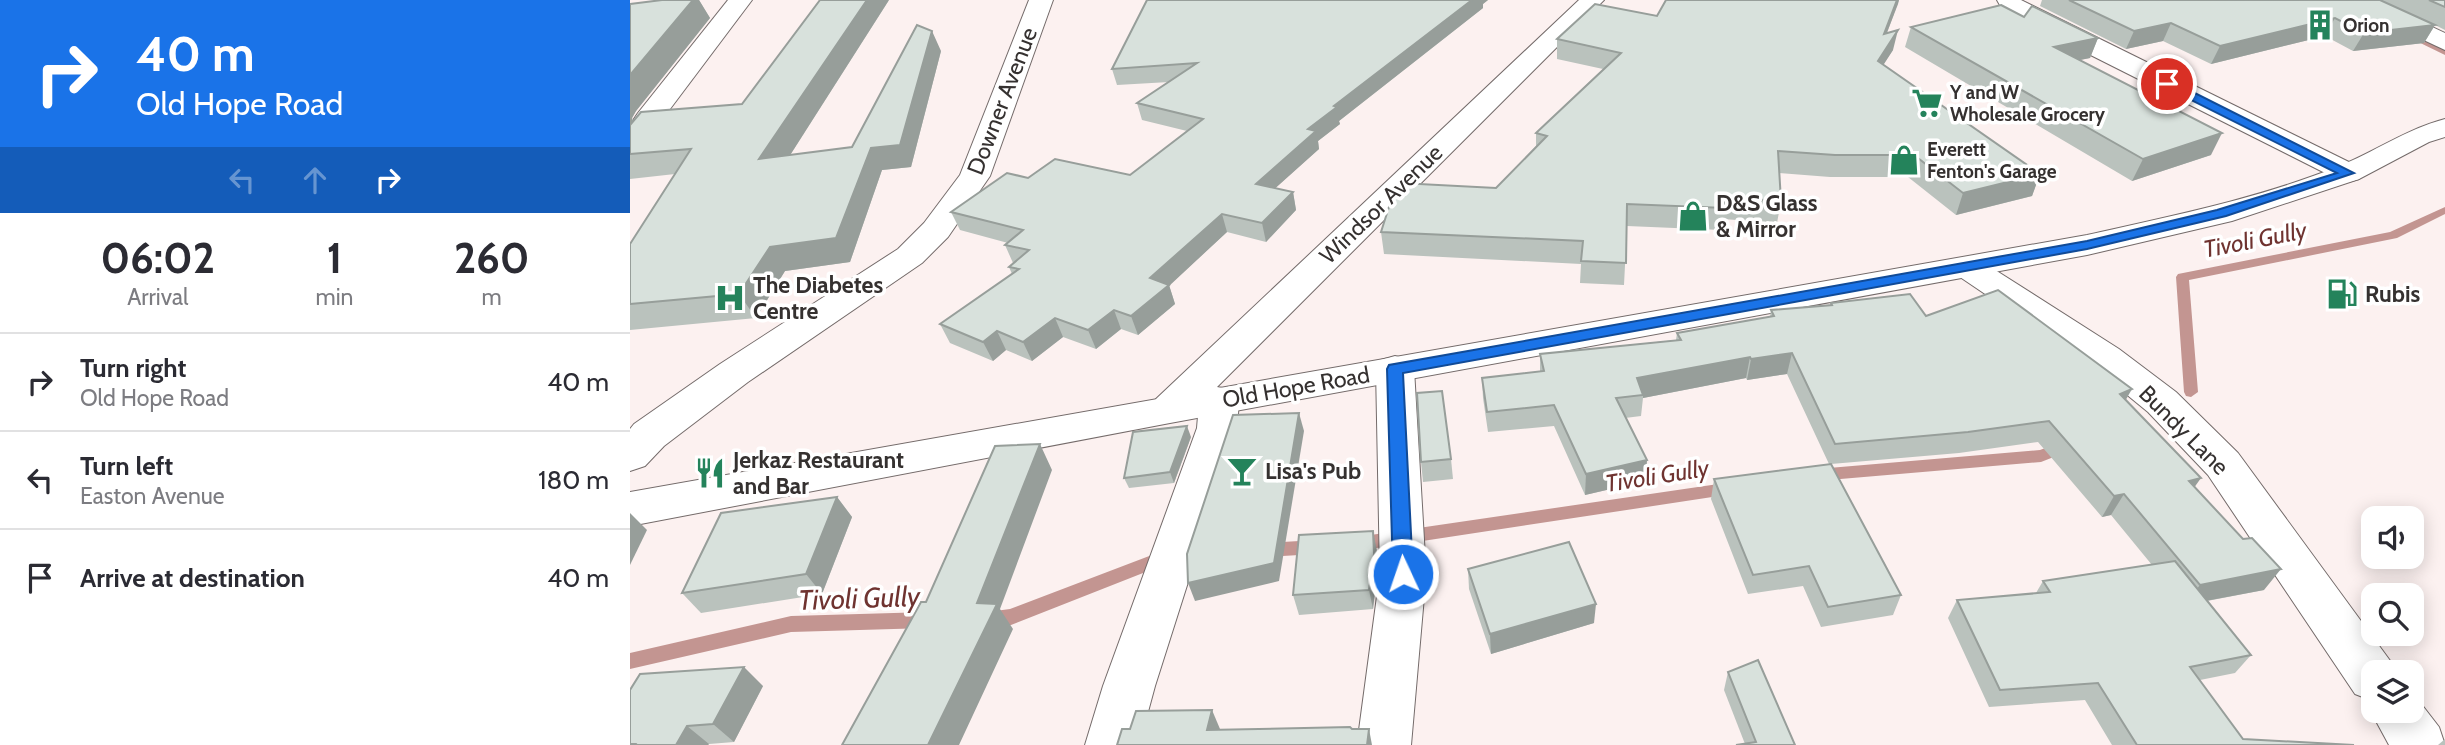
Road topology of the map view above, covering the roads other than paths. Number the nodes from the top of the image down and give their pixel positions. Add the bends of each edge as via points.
1 (740, 0) edge
2 (1041, 0) edge
3 (1592, 0) edge
4 (2009, 0) edge
5 (2357, 0) edge
6 (714, 2) dead end
7 (2445, 43) edge
8 (648, 119) edge
9 (2445, 128) edge
10 (2348, 173) junction
11 (1969, 268) junction
12 (1395, 369) junction
13 (1219, 400) junction
14 (1170, 409) junction
15 (630, 455) edge
16 (630, 509) edge
17 (2361, 661) edge
18 (2405, 723) edge
19 (1112, 745) edge
20 (1384, 745) edge
21 (2420, 745) edge

1 - 6 street
1 - 8 street
2 - 15 street, Downer Avenue via 975,176 936,230 910,256 734,373 649,435
3 - 14 street, Windsor Avenue
4 - 10 street via 2037,19
5 - 7 street
9 - 10 street, Old Hope Road via 2418,136
10 - 11 street, Old Hope Road via 2221,214
11 - 12 street, Old Hope Road
11 - 17 street, Bundy Lane via 2106,358 2162,402 2215,455
12 - 13 street, Old Hope Road
12 - 20 street via 1403,574
13 - 14 street, Old Hope Road
13 - 19 street via 1217,428
14 - 16 street, Old Hope Road
18 - 21 street

